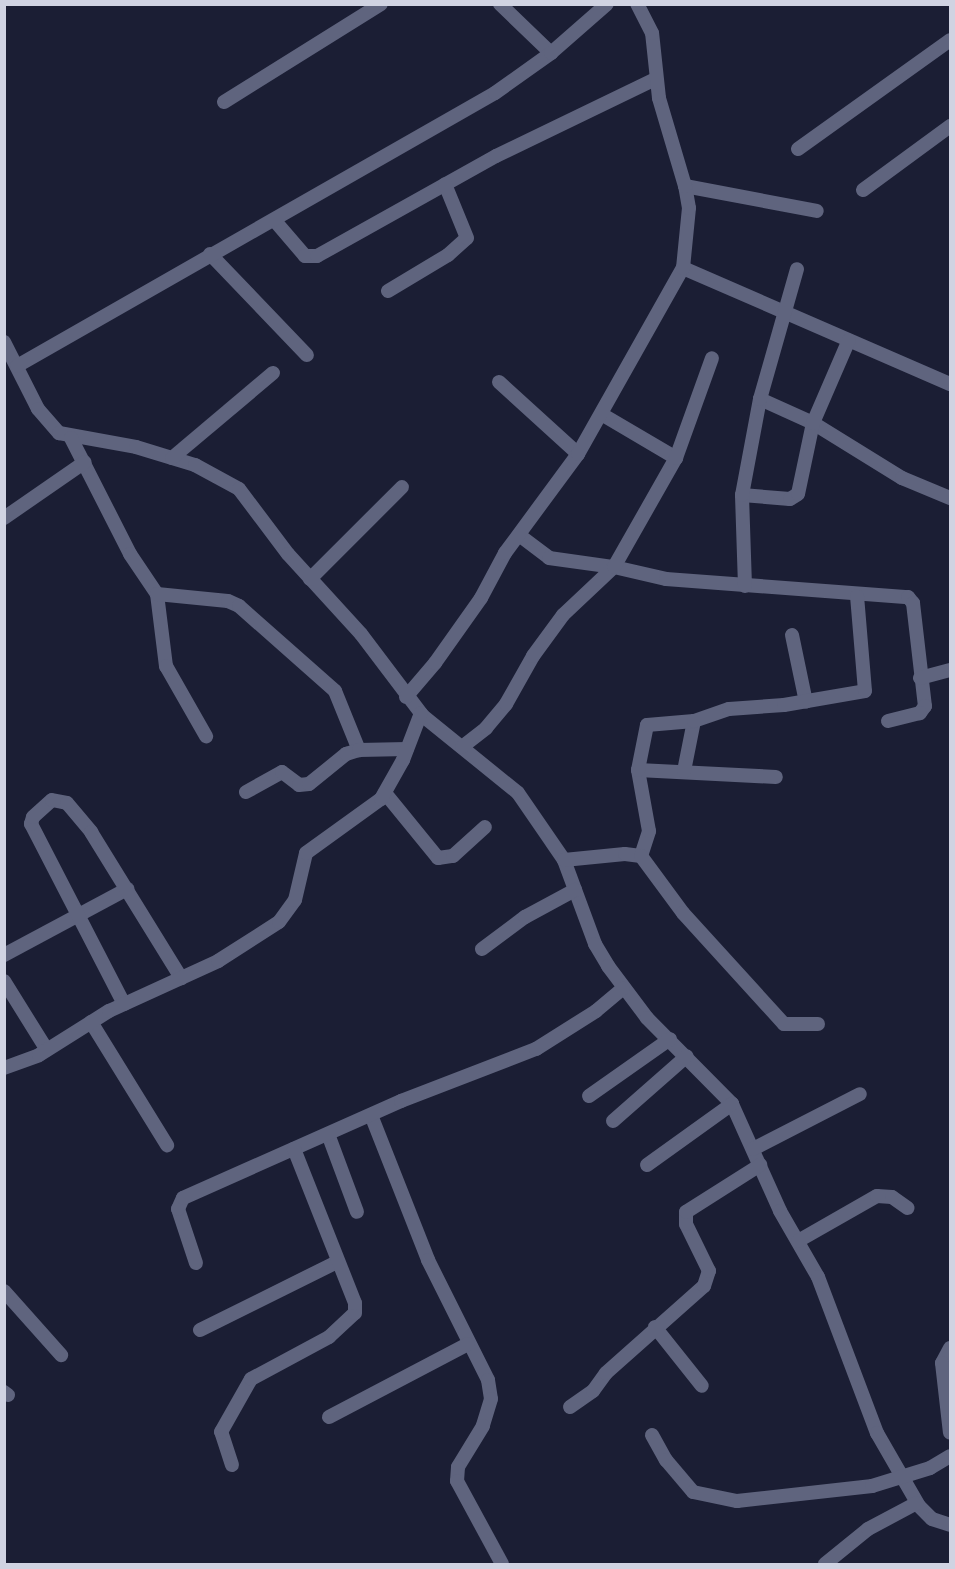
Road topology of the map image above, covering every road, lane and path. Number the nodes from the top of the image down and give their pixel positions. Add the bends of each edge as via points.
1 (381, 4) edge
2 (500, 4) edge
3 (607, 4) edge
4 (637, 4) edge
5 (951, 40) edge
6 (551, 53) junction
7 (655, 79) junction
8 (224, 102) dead end
9 (951, 126) edge
10 (798, 149) dead end
11 (445, 184) junction
12 (685, 186) junction
13 (863, 190) dead end
14 (817, 211) dead end
15 (275, 221) junction
16 (210, 254) junction
17 (683, 268) junction
18 (797, 269) dead end
19 (388, 291) dead end
20 (787, 311) junction
21 (849, 340) junction
22 (4, 342) edge
23 (308, 355) dead end
24 (712, 358) dead end
25 (17, 366) junction
26 (273, 373) dead end
27 (499, 382) dead end
28 (951, 384) edge
29 (760, 399) junction
30 (603, 416) junction
31 (813, 423) junction
32 (71, 438) junction
33 (578, 454) junction
34 (172, 458) junction
35 (676, 458) junction
36 (85, 462) junction
37 (402, 487) dead end
38 (742, 495) junction
39 (951, 498) edge
40 (4, 518) edge
41 (519, 535) junction
42 (614, 567) junction
43 (310, 579) junction
44 (745, 586) junction
45 (157, 594) junction
46 (857, 596) junction
47 (792, 635) dead end
48 (951, 670) edge
49 (920, 678) junction
50 (406, 696) junction
51 (806, 702) junction
52 (421, 713) junction
53 (694, 721) junction
54 (888, 721) dead end
55 (206, 736) dead end
56 (462, 747) junction
57 (407, 749) junction
58 (359, 750) junction
59 (638, 770) junction
60 (684, 771) junction
61 (776, 777) dead end
62 (246, 792) dead end
63 (385, 793) junction
64 (485, 827) dead end
65 (640, 856) junction
66 (564, 860) junction
67 (127, 889) junction
68 (575, 890) junction
69 (78, 912) junction
70 (482, 949) dead end
71 (4, 955) edge
72 (181, 978) junction
73 (4, 981) edge
74 (623, 988) junction
75 (124, 1004) junction
76 (91, 1022) junction
77 (818, 1024) dead end
78 (670, 1039) junction
79 (47, 1050) junction
80 (687, 1056) junction
81 (4, 1068) edge
82 (860, 1094) dead end
83 (589, 1096) dead end
84 (732, 1104) junction
85 (370, 1115) junction
86 (613, 1121) dead end
87 (328, 1134) junction
88 (167, 1145) dead end
89 (294, 1149) junction
90 (753, 1149) junction
91 (647, 1164) dead end
92 (760, 1165) junction
93 (908, 1208) dead end
94 (357, 1212) dead end
95 (798, 1241) junction
96 (337, 1262) junction
97 (196, 1263) dead end
98 (4, 1291) edge
99 (655, 1327) junction
100 (200, 1330) dead end
101 (468, 1344) junction
102 (951, 1348) edge
103 (61, 1355) dead end
104 (702, 1386) dead end
105 (570, 1407) dead end
106 (329, 1418) dead end
107 (951, 1433) edge
108 (652, 1435) dead end
109 (951, 1456) edge
110 (232, 1465) dead end
111 (902, 1477) junction
112 (917, 1503) junction
113 (951, 1526) edge
114 (502, 1564) edge
115 (825, 1564) edge

1 - 8 street
2 - 6 street
3 - 6 street
4 - 7 street via 656,50
5 - 10 street
6 - 15 street via 495,93
7 - 11 street
7 - 12 street
9 - 13 street
11 - 15 street via 310,258
11 - 19 street via 467,238 448,255
12 - 14 street
12 - 17 street via 689,208
15 - 16 street
16 - 23 street
16 - 25 street
17 - 20 street
17 - 30 street
18 - 20 street
20 - 21 street
20 - 29 street
21 - 28 street
21 - 31 street
22 - 25 street
24 - 35 street
25 - 32 street via 48,423
26 - 34 street
27 - 33 street
29 - 31 street
29 - 38 street
30 - 33 street
30 - 35 street
31 - 38 street via 794,497
31 - 39 street via 902,478
32 - 34 street via 136,447
32 - 36 street
33 - 41 street
34 - 43 street via 217,475 239,489
35 - 42 street
36 - 40 street
36 - 45 street via 124,544
37 - 43 street
38 - 44 street
41 - 42 street via 549,558
41 - 50 street via 474,608
42 - 44 street via 666,579
42 - 56 street via 563,615 533,656 506,704
43 - 50 street via 361,634
44 - 46 street
45 - 55 street via 166,666
45 - 58 street via 228,601 239,606 334,691
46 - 49 street via 911,599
46 - 51 street via 865,691
47 - 51 street
48 - 49 street
49 - 54 street via 924,711
50 - 52 street
51 - 53 street via 729,709
52 - 56 street
52 - 57 street
53 - 59 street via 647,725
53 - 60 street
56 - 66 street via 518,793
57 - 58 street
57 - 63 street
58 - 62 street via 346,754 309,784 299,785 282,772
59 - 60 street
59 - 65 street via 649,831
60 - 61 street
63 - 64 street via 438,858 446,860 453,856
63 - 72 street via 306,853 296,900 279,922 218,961
65 - 66 street
65 - 77 street via 683,913 784,1024
66 - 68 street
67 - 69 street
67 - 69 street via 85,824 67,803 52,800 33,817 32,824
67 - 72 street
68 - 70 street via 525,917
68 - 74 street via 596,944
69 - 71 street
69 - 75 street
72 - 75 street
73 - 79 street
74 - 78 street
74 - 85 street via 596,1011 536,1049
75 - 76 street
76 - 79 street
76 - 88 street
78 - 80 street
78 - 83 street
79 - 81 street
80 - 84 street
80 - 86 street
82 - 90 street
84 - 90 street
84 - 91 street
85 - 87 street
85 - 101 street via 428,1260
87 - 89 street
87 - 94 street
89 - 96 street
89 - 97 street via 178,1203
90 - 92 street
92 - 95 street
92 - 99 street via 688,1209 686,1224 709,1277
93 - 95 street via 892,1197 877,1196
95 - 111 street via 818,1277 877,1433
96 - 100 street
96 - 110 street via 355,1303 355,1313 329,1337 251,1378 221,1432
98 - 103 street
99 - 104 street
99 - 105 street via 592,1391
101 - 106 street
101 - 114 street via 488,1380 491,1399 483,1426 458,1467 457,1480
102 - 107 street via 942,1363
108 - 111 street via 683,1483 704,1496 737,1501 782,1499 844,1492
109 - 111 street
111 - 112 street
112 - 113 street via 932,1519
112 - 115 street via 868,1530

